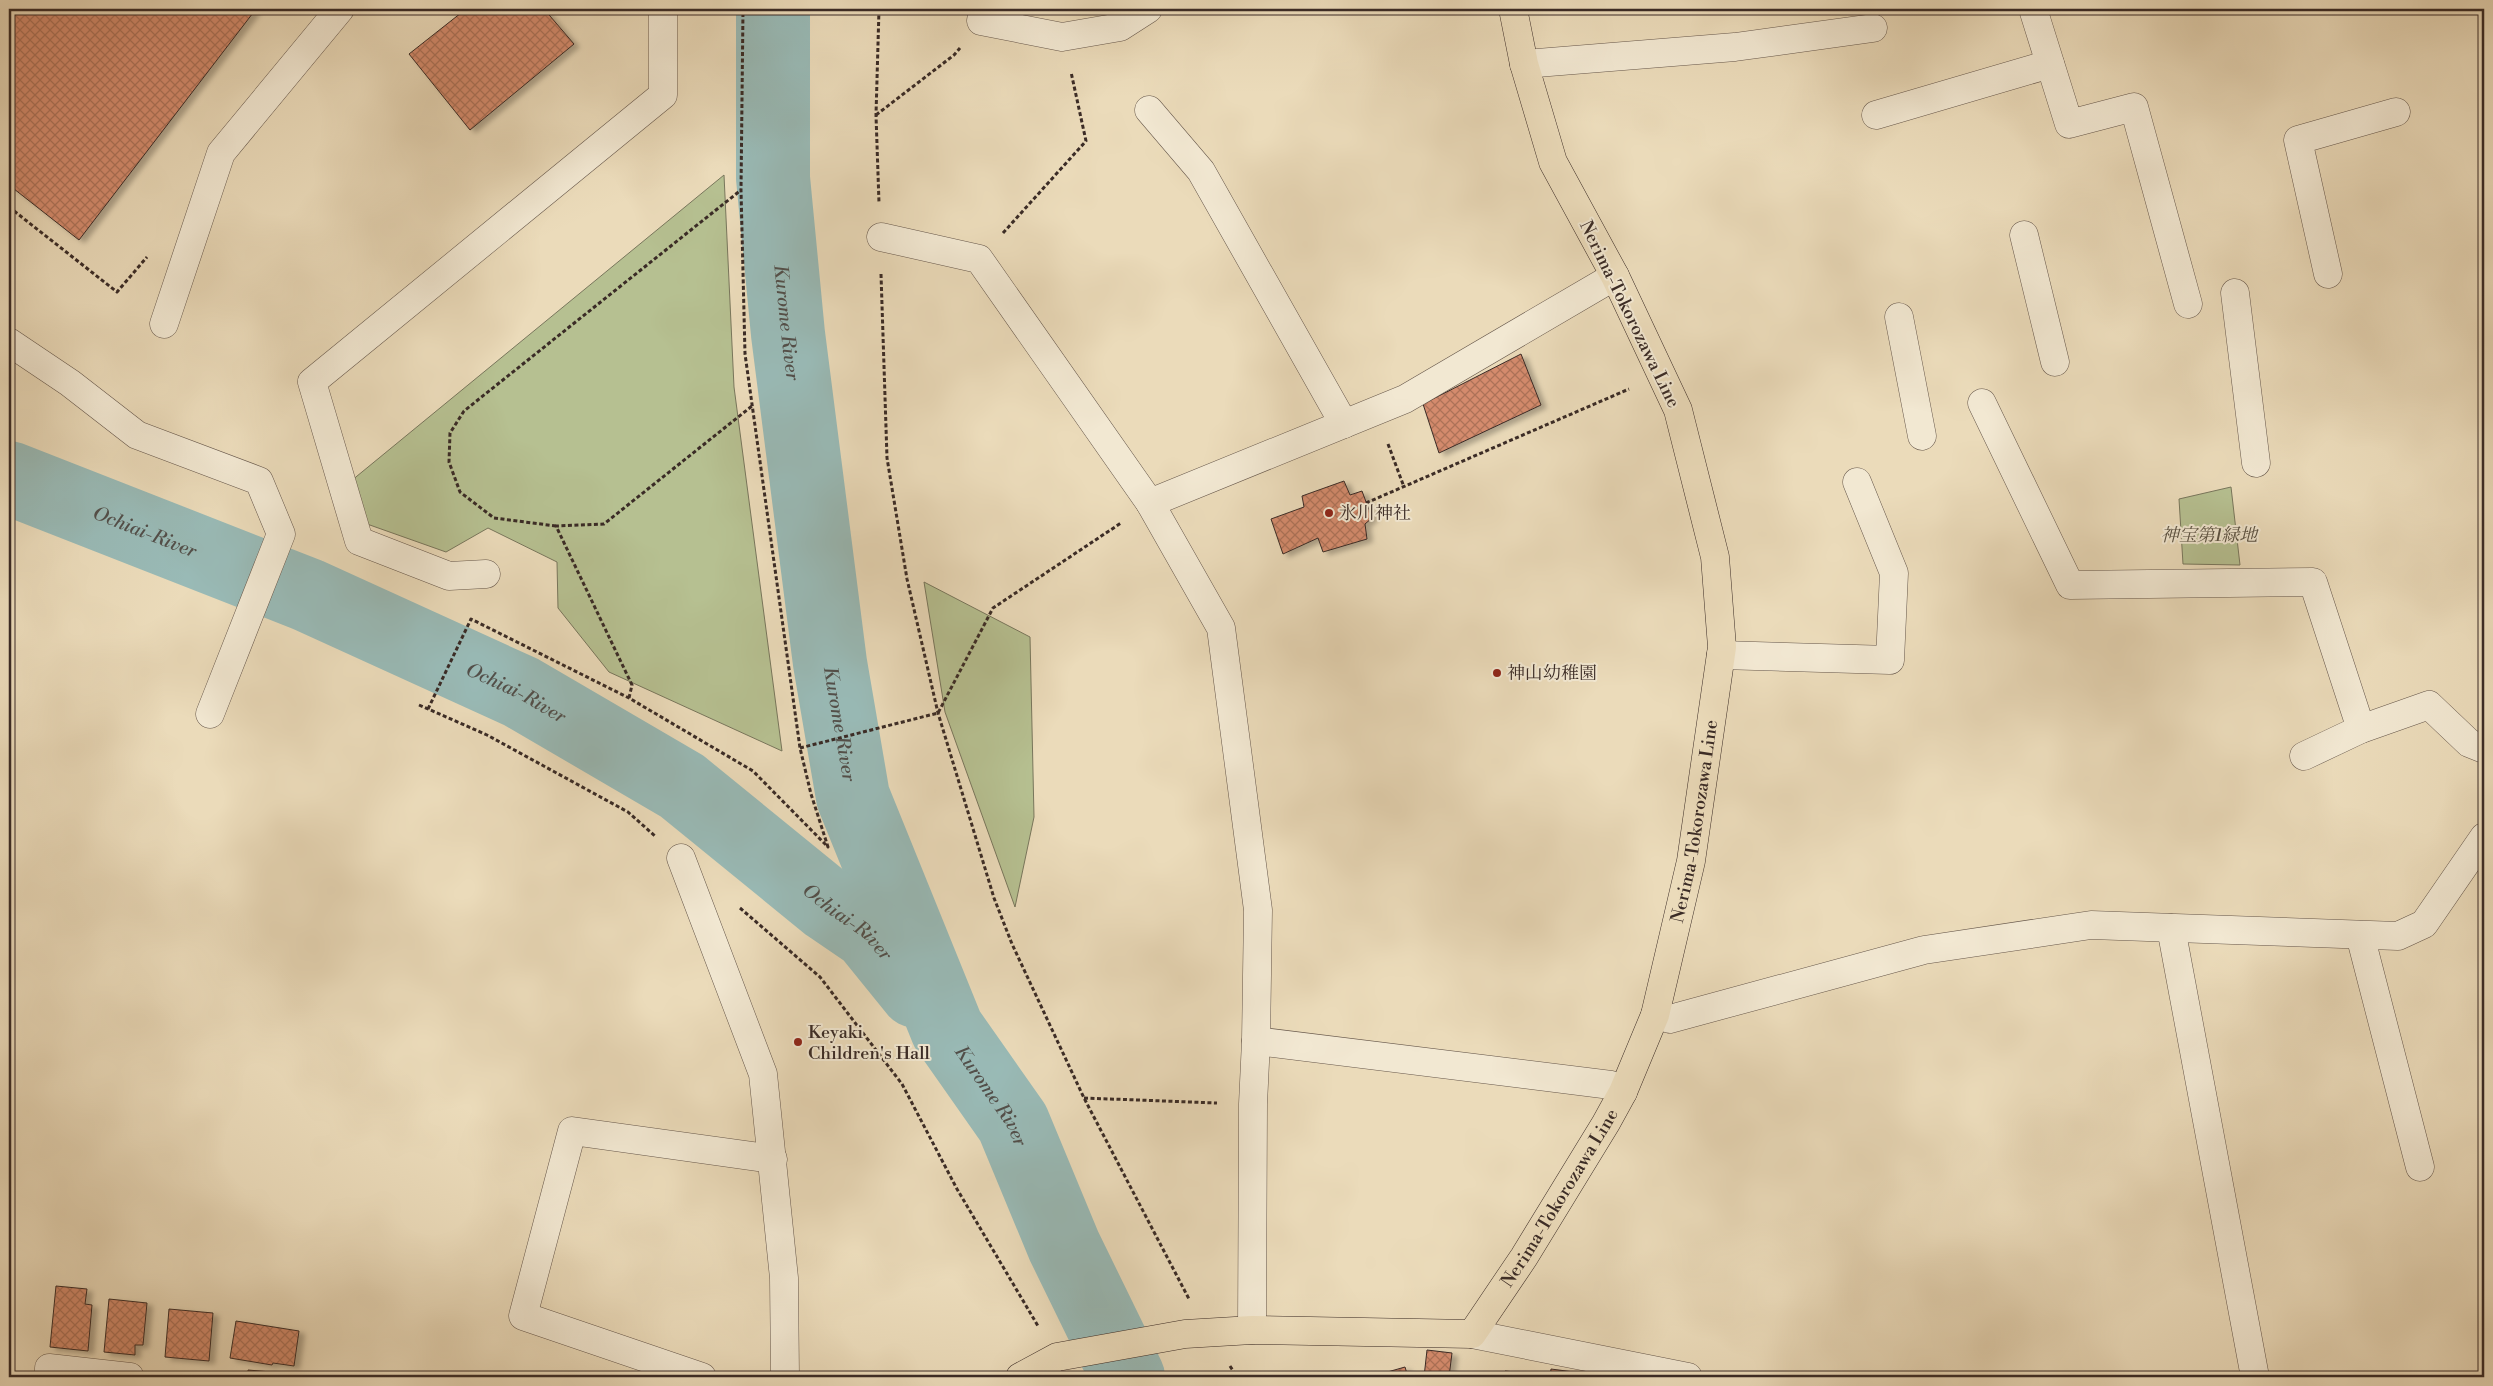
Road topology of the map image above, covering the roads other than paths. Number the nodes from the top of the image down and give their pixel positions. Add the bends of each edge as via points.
1 (340, 9) edge
2 (663, 9) edge
3 (1148, 9) edge
4 (1513, 9) edge
5 (2033, 9) edge
6 (982, 15) edge
7 (1080, 26) edge
8 (1873, 28) dead end
9 (1524, 64) junction
10 (2050, 64) junction
11 (1149, 110) dead end
12 (2396, 112) dead end
13 (1876, 115) dead end
14 (2024, 235) dead end
15 (881, 237) road end
16 (2328, 274) dead end
17 (1615, 276) junction
18 (2235, 292) dead end
19 (2188, 304) dead end
20 (1899, 317) dead end
21 (164, 324) dead end
22 (9, 342) edge
23 (2055, 362) dead end
24 (1982, 403) dead end
25 (1344, 424) junction
26 (1922, 436) dead end
27 (2256, 463) dead end
28 (1857, 482) dead end
29 (1150, 503) junction
30 (486, 574) dead end
31 (1721, 655) junction
32 (210, 714) dead end
33 (2361, 729) junction
34 (2484, 749) edge
35 (2304, 756) dead end
36 (2484, 837) edge
37 (681, 858) road end
38 (2171, 928) junction
39 (2360, 935) junction
40 (1655, 1015) junction
41 (1256, 1041) junction
42 (1623, 1092) junction
43 (772, 1159) junction
44 (2420, 1167) dead end
45 (1252, 1330) junction
46 (1472, 1334) junction
47 (1622, 1371) edge
48 (49, 1377) edge
49 (130, 1377) edge
50 (702, 1377) edge
51 (785, 1377) edge
52 (1020, 1377) edge
53 (1688, 1377) edge
54 (2255, 1377) edge

1 - 21 street via 221,153
2 - 30 street via 663,95 312,382 359,541 449,576
3 - 7 street via 1120,27
4 - 9 main road, Nerima-Tokorozawa Line
5 - 10 street
6 - 7 street
8 - 9 street via 1735,47
9 - 17 main road, Nerima-Tokorozawa Line via 1553,162
10 - 13 street
10 - 19 street via 2069,124 2134,107
11 - 25 street via 1201,171
12 - 16 street via 2298,140
14 - 23 street
15 - 29 street via 979,259
17 - 25 street via 1420,390
17 - 31 main road, Nerima-Tokorozawa Line via 1678,410 1715,557
18 - 27 street
20 - 26 street
22 - 32 street via 138,435 259,481 280,534
24 - 33 street via 2070,585 2313,582
25 - 29 street
28 - 31 street via 1894,572 1890,660
29 - 41 street via 1221,628 1258,910
31 - 40 main road, Nerima-Tokorozawa Line via 1691,861
33 - 34 street via 2429,705 2469,743
33 - 35 street
36 - 39 street via 2424,924 2398,936
37 - 43 street via 764,1074
38 - 39 street
38 - 40 street via 2091,925 1924,950 1670,1019
38 - 54 street
39 - 44 street
40 - 42 main road, Nerima-Tokorozawa Line
41 - 42 street via 1611,1085
41 - 45 street
42 - 46 main road, Nerima-Tokorozawa Line via 1524,1257
43 - 50 street via 572,1131 523,1316
43 - 51 street via 784,1278
45 - 46 main road
45 - 52 main road via 1196,1334 1057,1357
46 - 47 street
47 - 53 street
48 - 49 street via 49,1368

